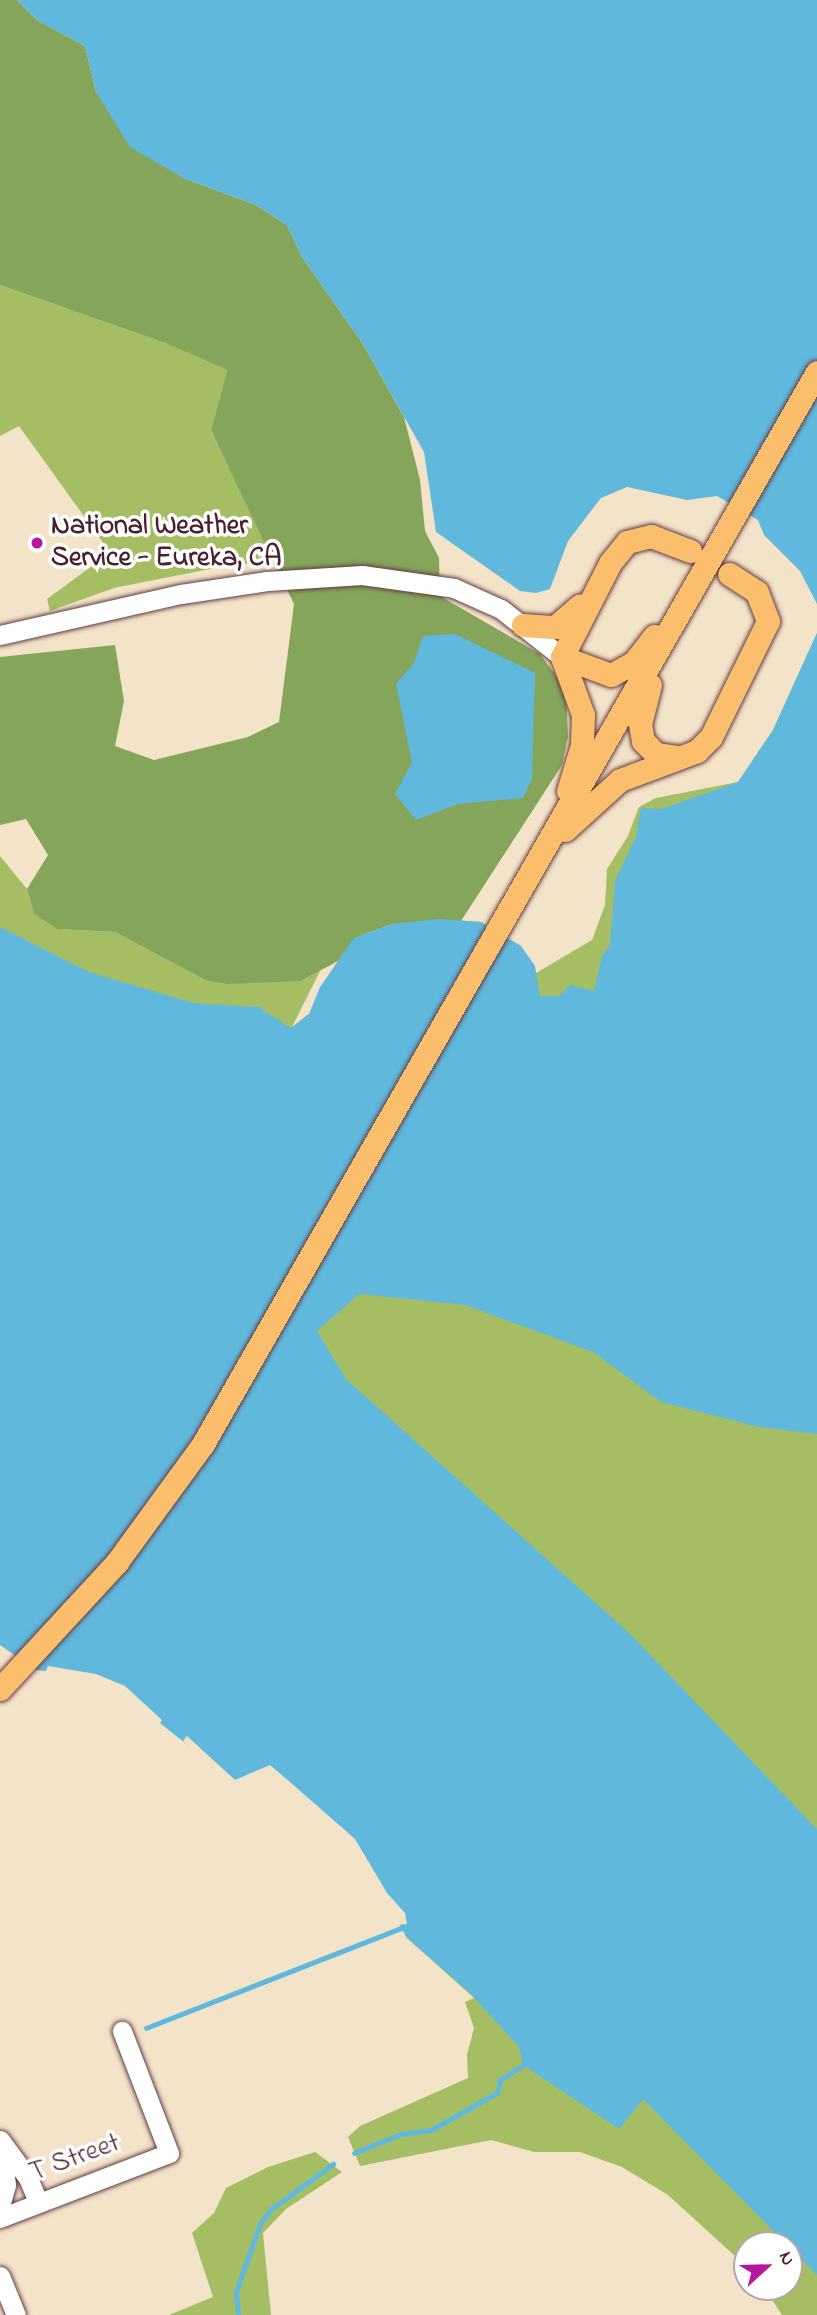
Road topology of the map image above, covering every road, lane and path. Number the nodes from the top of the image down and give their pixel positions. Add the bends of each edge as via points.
1 (817, 372) edge
2 (690, 551) dead end
3 (704, 572) junction
4 (729, 574) dead end
5 (596, 587) junction
6 (523, 625) junction
7 (0, 635) edge
8 (663, 645) junction
9 (562, 657) junction
10 (677, 757) junction
11 (545, 849) junction
12 (0, 1689) edge
13 (122, 2031) dead end
14 (0, 2140) edge
15 (38, 2202) junction
16 (0, 2206) edge
17 (0, 2218) edge
18 (0, 2276) edge
19 (16, 2315) edge

1 - 3 main road
2 - 5 main road via 652,536 632,539 620,548
3 - 8 main road
3 - 9 main road via 640,656 619,673 603,675
4 - 10 main road via 757,592 765,608 766,628 711,737 697,751
5 - 6 main road via 562,624 546,628
5 - 9 main road
6 - 7 street via 501,609 454,588 362,575 203,590
6 - 9 street
8 - 10 main road via 643,705 640,733 651,752
8 - 11 main road
9 - 11 main road via 581,700 582,745
10 - 11 main road via 608,788
11 - 12 main road via 203,1444 117,1562
13 - 15 street, T Street via 169,2154
14 - 15 street via 28,2178
14 - 16 street via 6,2185
15 - 17 street, T Street
18 - 19 street

